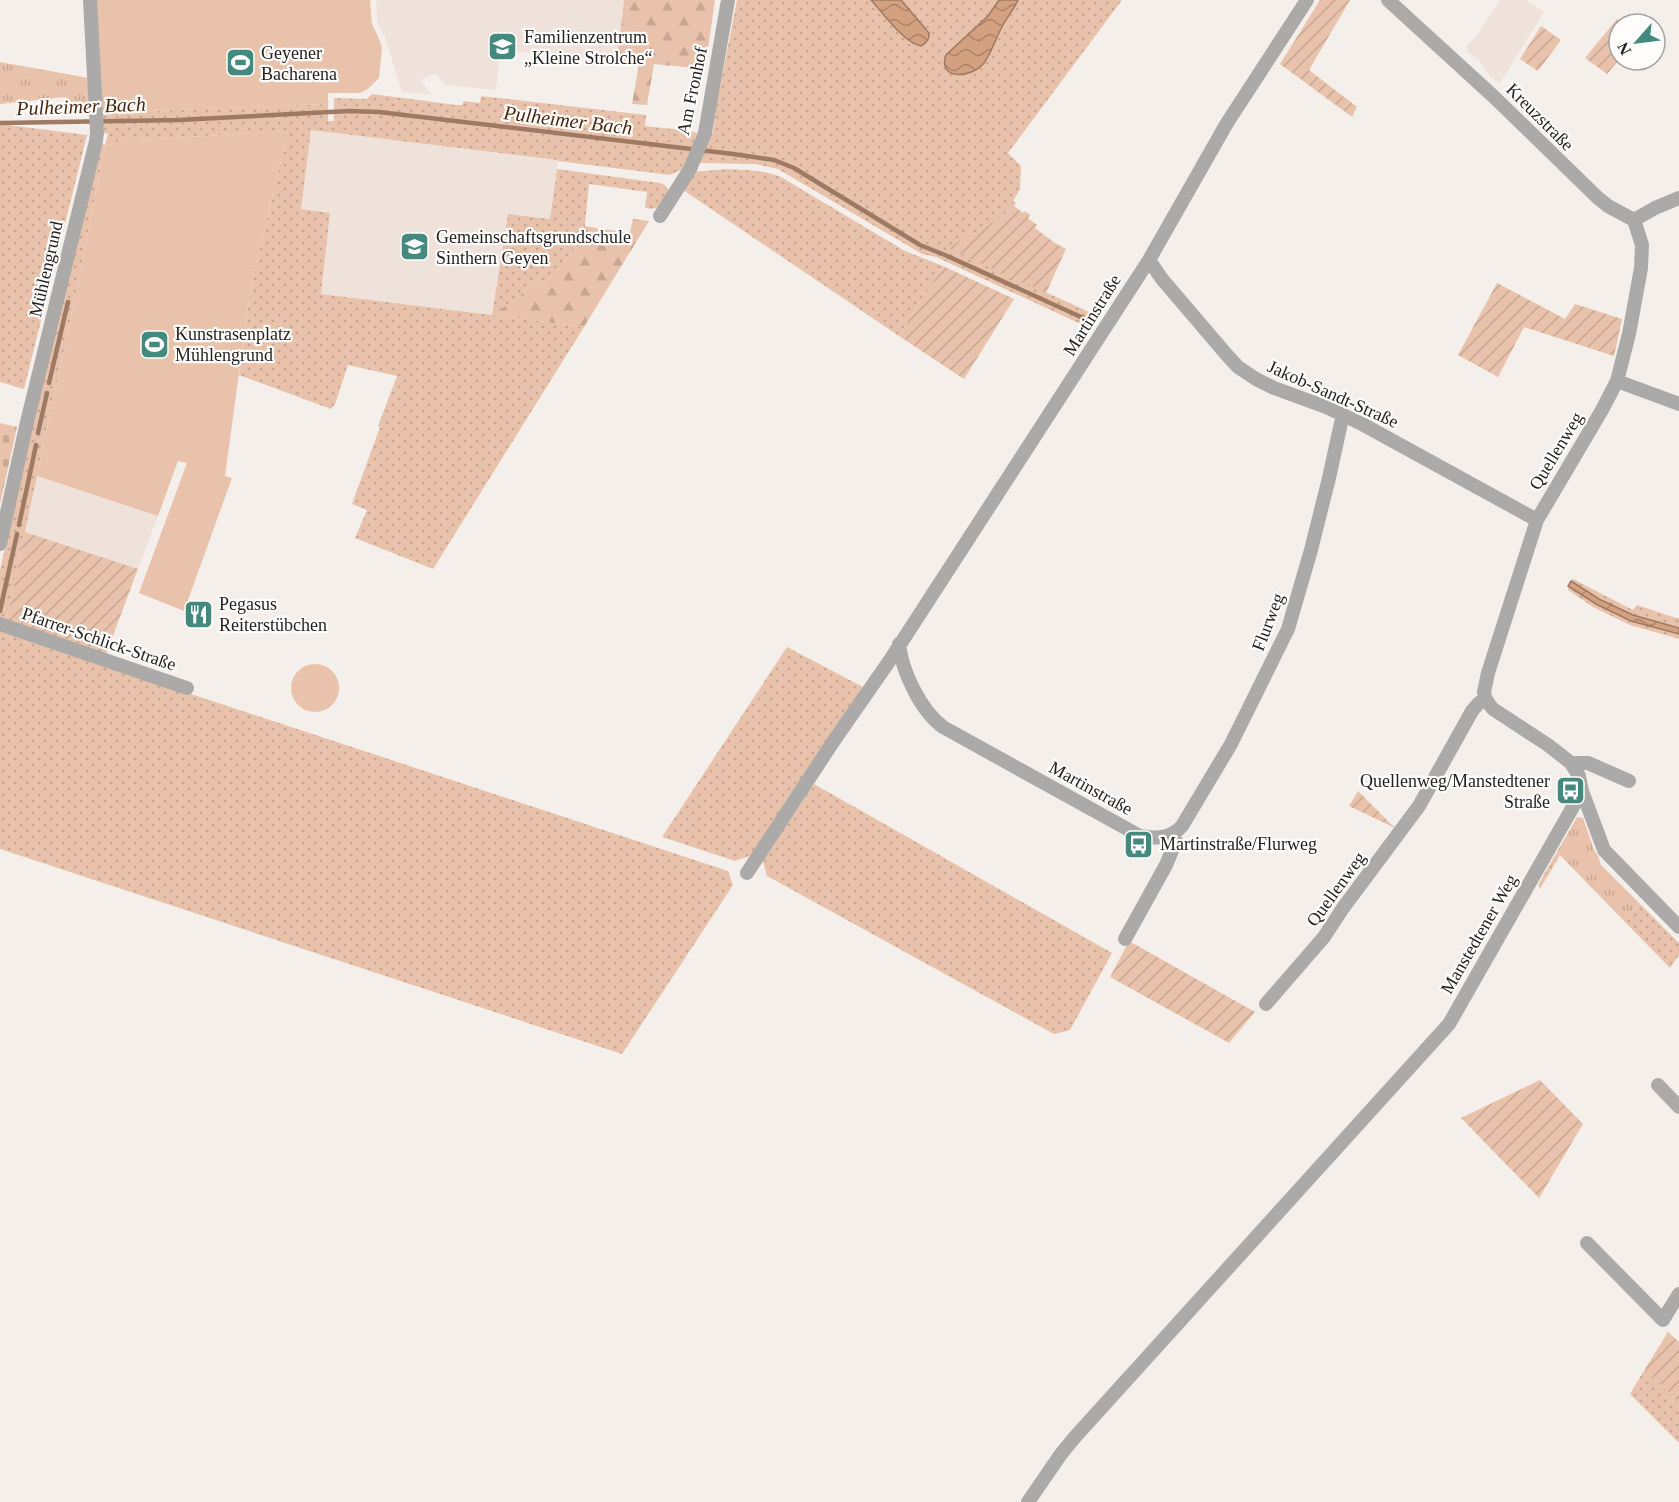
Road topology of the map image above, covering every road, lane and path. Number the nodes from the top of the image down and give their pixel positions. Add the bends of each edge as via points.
1 (90, 0) edge
2 (728, 0) edge
3 (1306, 0) edge
4 (1388, 0) edge
5 (1679, 198) edge
6 (660, 216) dead end
7 (1634, 220) junction
8 (1149, 260) junction
9 (1617, 381) junction
10 (1679, 404) edge
11 (1343, 414) junction
12 (1537, 520) junction
13 (0, 544) edge
14 (0, 624) edge
15 (899, 644) junction
16 (187, 688) dead end
17 (1485, 699) junction
18 (1571, 763) junction
19 (1629, 781) dead end
20 (1582, 790) junction
21 (1177, 831) junction
22 (747, 873) dead end
23 (1679, 927) edge
24 (1125, 939) dead end
25 (1266, 1004) dead end
26 (1658, 1085) dead end
27 (1679, 1107) edge
28 (1587, 1243) dead end
29 (1679, 1294) edge
30 (1028, 1502) edge

1 - 13 street, Mühlengrund via 97,132
2 - 6 street, Am Fronhof via 705,133
3 - 8 street, Martinstraße via 1227,123
4 - 7 street, Kreuzstraße via 1598,198
5 - 7 street
7 - 9 street, Quellenweg via 1642,245 1641,267
8 - 11 street, Jakob-Sandt-Straße via 1238,367 1266,385
8 - 15 street, Martinstraße
9 - 10 street
9 - 12 street, Quellenweg
11 - 12 street, Jakob-Sandt-Straße
11 - 21 street, Flurweg via 1288,629 1231,744
12 - 17 street, Quellenweg via 1488,673
14 - 16 street, Pfarrer-Schlick-Straße
15 - 21 street, Martinstraße via 912,685 926,710 943,727 1140,836 1159,838
15 - 22 street, Martinstraße
17 - 18 street via 1493,709
17 - 25 street, Quellenweg via 1472,711 1419,806 1324,937
18 - 19 street via 1588,763
18 - 20 street
20 - 23 street via 1604,850
20 - 30 street, Manstedtener Weg via 1449,1024 1075,1437
21 - 24 street, Flurweg via 1166,865
26 - 27 street
28 - 29 street via 1663,1320

